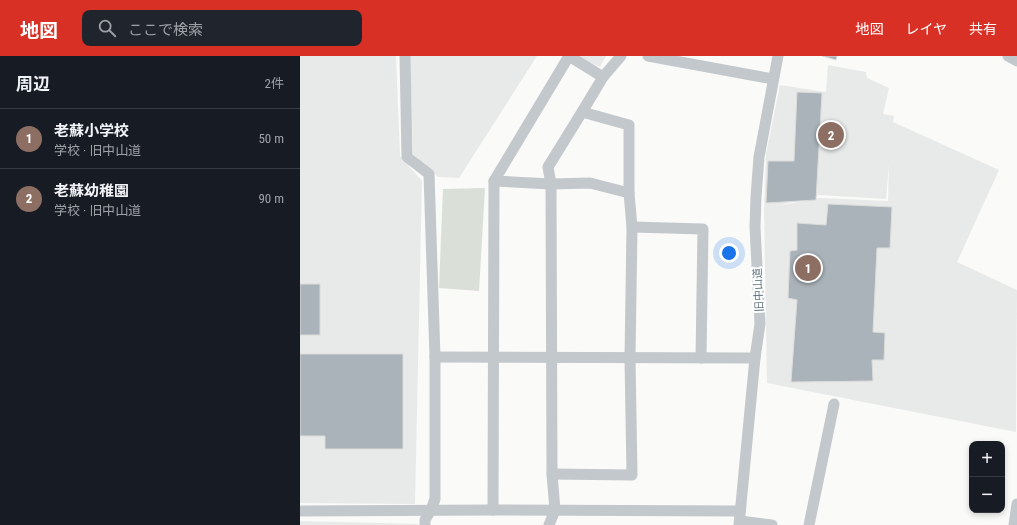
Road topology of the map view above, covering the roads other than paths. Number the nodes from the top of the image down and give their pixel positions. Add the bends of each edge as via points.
1 (405, 56) edge
2 (621, 56) edge
3 (648, 56) edge
4 (778, 56) edge
5 (1008, 56) edge
6 (1017, 60) edge
7 (603, 77) junction
8 (773, 79) junction
9 (582, 112) junction
10 (494, 181) junction
11 (551, 184) junction
12 (628, 193) junction
13 (632, 227) junction
14 (435, 357) junction
15 (493, 358) junction
16 (552, 358) junction
17 (630, 358) junction
18 (701, 358) junction
19 (755, 358) junction
20 (834, 404) dead end
21 (552, 474) junction
22 (1017, 504) edge
23 (431, 510) junction
24 (494, 510) junction
25 (555, 510) junction
26 (300, 511) edge
27 (740, 519) edge
28 (425, 525) edge
29 (549, 525) edge
30 (772, 525) edge
31 (809, 525) edge
32 (1014, 525) edge

1 - 14 street via 407,157 429,174
2 - 7 street
3 - 8 street
4 - 8 street, 旧中山道
5 - 6 street
7 - 9 street
7 - 10 street via 569,56
8 - 19 street, 旧中山道 via 759,157 756,197 760,324
9 - 11 street via 548,167
9 - 12 street via 629,125
10 - 11 street
10 - 15 street
11 - 12 street via 590,183
11 - 16 street
12 - 13 street
13 - 17 street
13 - 18 street via 703,229
14 - 15 street
14 - 23 street via 435,499
15 - 16 street
15 - 24 street
16 - 17 street
16 - 21 street
17 - 18 street
17 - 21 street via 632,475
18 - 19 street
19 - 27 street, 旧中山道
20 - 31 street
21 - 25 street
22 - 32 street
23 - 24 street
23 - 26 street
23 - 28 street
24 - 25 street
25 - 27 street
25 - 29 street
27 - 30 street

